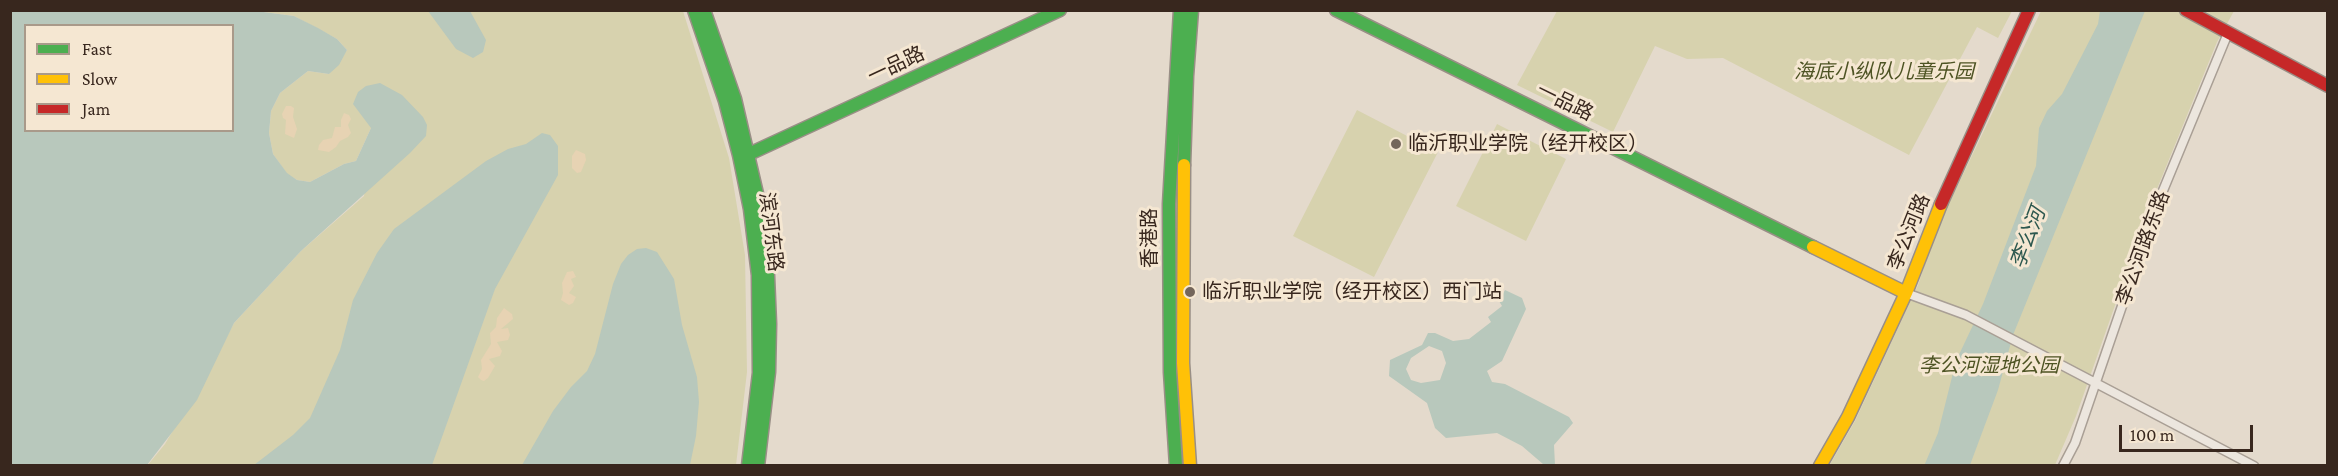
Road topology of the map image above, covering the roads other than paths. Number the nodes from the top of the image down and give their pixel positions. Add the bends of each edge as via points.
1 (694, 10) edge
2 (704, 10) edge
3 (1060, 10) edge
4 (1180, 10) edge
5 (1192, 10) edge
6 (1336, 10) edge
7 (2029, 10) edge
8 (2186, 10) edge
9 (2228, 33) junction
10 (2328, 86) edge
11 (749, 154) junction
12 (1906, 293) junction
13 (2096, 383) junction
14 (748, 465) edge
15 (758, 465) edge
16 (1176, 465) edge
17 (1190, 465) edge
18 (1820, 465) edge
19 (2063, 465) edge
20 (2254, 465) edge

1 - 14 main road, 滨河东路 via 725,101 746,187 758,275 759,373
2 - 11 main road, 滨河东路 via 735,99
3 - 11 main road, 一品路
4 - 16 main road, 香港路 via 1169,204 1170,372
5 - 17 main road, 香港路 via 1187,76 1183,363
6 - 12 main road, 一品路
7 - 12 main road, 李公河路 via 1931,225
8 - 9 main road
9 - 10 main road
9 - 13 street, 李公河路东路 via 2155,210
11 - 15 main road, 滨河东路 via 761,211 768,276 769,372
12 - 13 street via 1966,315
12 - 18 main road, 李公河路 via 1848,417
13 - 19 street, 李公河路东路
13 - 20 street

